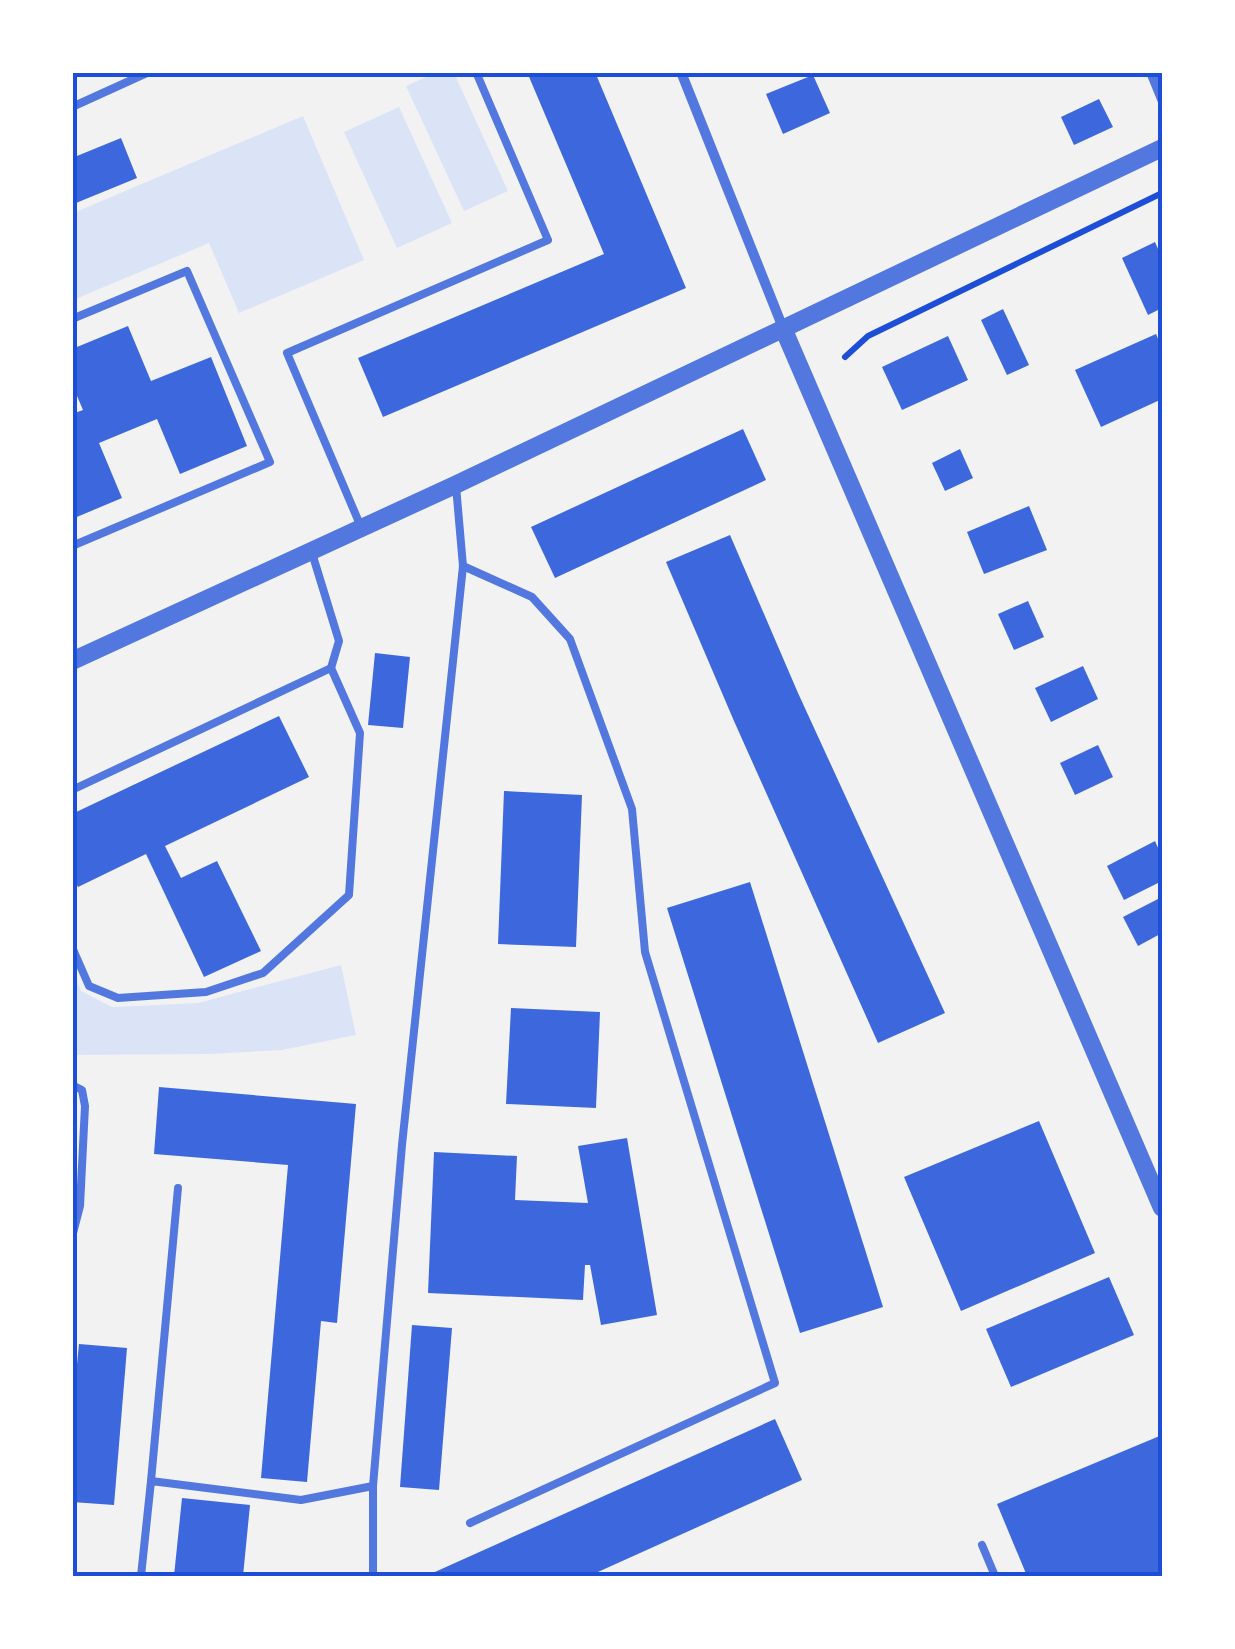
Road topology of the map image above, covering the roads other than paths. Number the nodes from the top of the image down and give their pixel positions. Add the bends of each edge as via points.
1 (148, 72) edge
2 (476, 72) edge
3 (681, 72) edge
4 (1152, 72) edge
5 (1162, 99) edge
6 (72, 107) edge
7 (1162, 148) edge
8 (72, 319) edge
9 (783, 328) junction
10 (456, 485) junction
11 (361, 527) junction
12 (72, 546) edge
13 (312, 550) junction
14 (463, 566) junction
15 (72, 661) edge
16 (331, 668) junction
17 (72, 790) edge
18 (72, 948) edge
19 (72, 1085) edge
20 (178, 1188) dead end
21 (1162, 1208) edge
22 (72, 1237) edge
23 (151, 1481) junction
24 (373, 1486) junction
25 (470, 1523) dead end
26 (982, 1545) dead end
27 (140, 1576) edge
28 (373, 1576) edge
29 (995, 1576) edge

1 - 6 lane
2 - 11 lane via 548,240 287,353
3 - 9 street
4 - 5 street
7 - 9 street
8 - 12 lane via 187,271 270,462
9 - 10 street
9 - 21 street
10 - 11 street
10 - 14 lane
11 - 13 street
13 - 15 street
13 - 16 lane via 340,642
14 - 24 lane
14 - 25 lane via 532,597 570,639 632,809 645,952 774,1383
16 - 17 lane
16 - 18 lane via 360,733 349,895 263,973 206,992 118,998 89,986
19 - 22 lane via 82,1090 85,1106
20 - 23 lane
23 - 24 lane via 300,1500
23 - 27 lane
24 - 28 lane
26 - 29 lane

